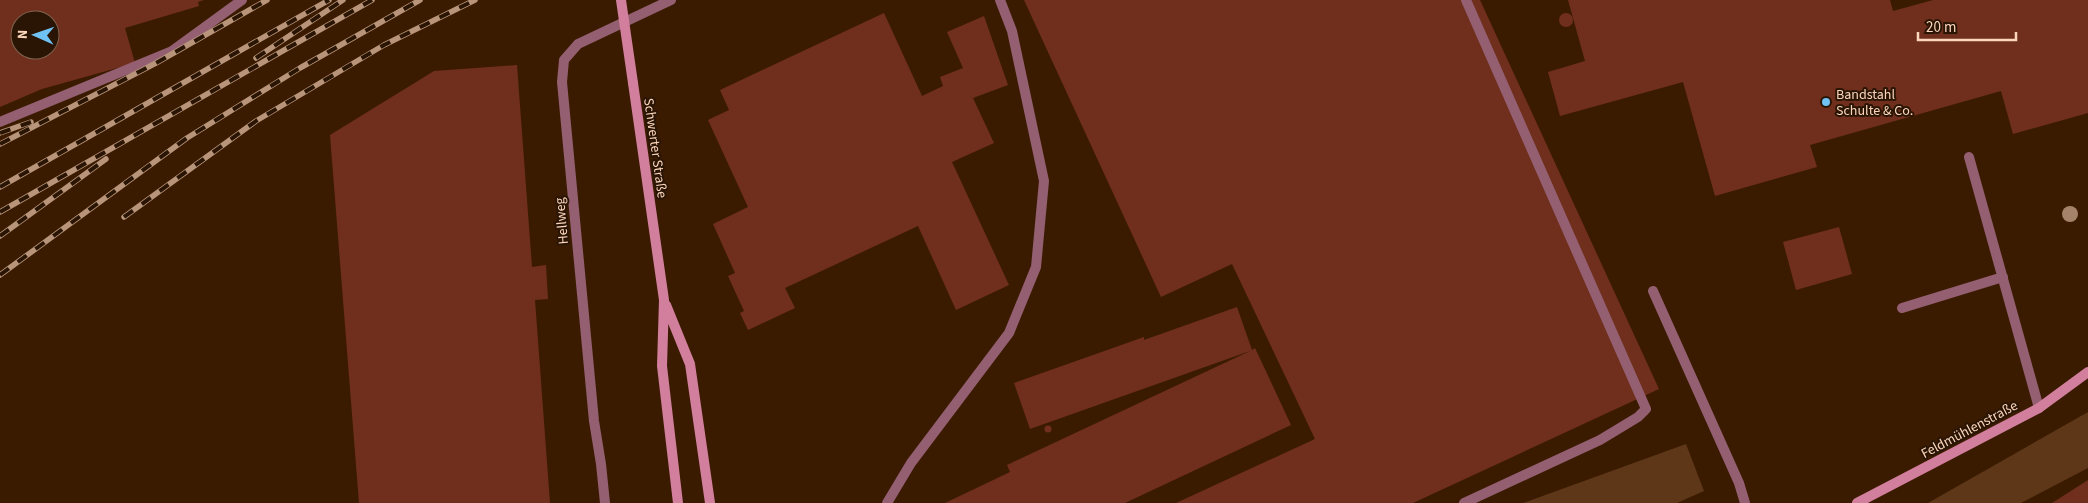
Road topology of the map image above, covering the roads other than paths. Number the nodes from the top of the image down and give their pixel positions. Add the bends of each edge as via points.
1 (242, 0) edge
2 (621, 0) edge
3 (671, 0) edge
4 (1000, 0) edge
5 (1466, 0) edge
6 (0, 122) edge
7 (1969, 157) dead end
8 (2002, 277) junction
9 (1653, 291) dead end
10 (664, 300) junction
11 (1902, 308) dead end
12 (2088, 372) edge
13 (2039, 408) junction
14 (605, 503) edge
15 (678, 503) edge
16 (710, 503) edge
17 (886, 503) edge
18 (1464, 503) edge
19 (1745, 503) edge
20 (1857, 503) edge

1 - 6 street via 172,51
2 - 10 main road, Schwerter Straße, bridge
3 - 14 street, Hellweg via 578,44 564,60 562,82 594,421
4 - 17 street via 1012,31 1044,180 1036,267 1009,333 911,463
5 - 18 street via 1646,409 1600,440
7 - 8 street
8 - 11 street
8 - 13 street
9 - 19 street
10 - 15 main road, Schwerter Straße via 662,366
10 - 16 main road, Schwerter Straße via 690,364
12 - 13 main road, Feldmühlenstraße
13 - 20 main road, Feldmühlenstraße

